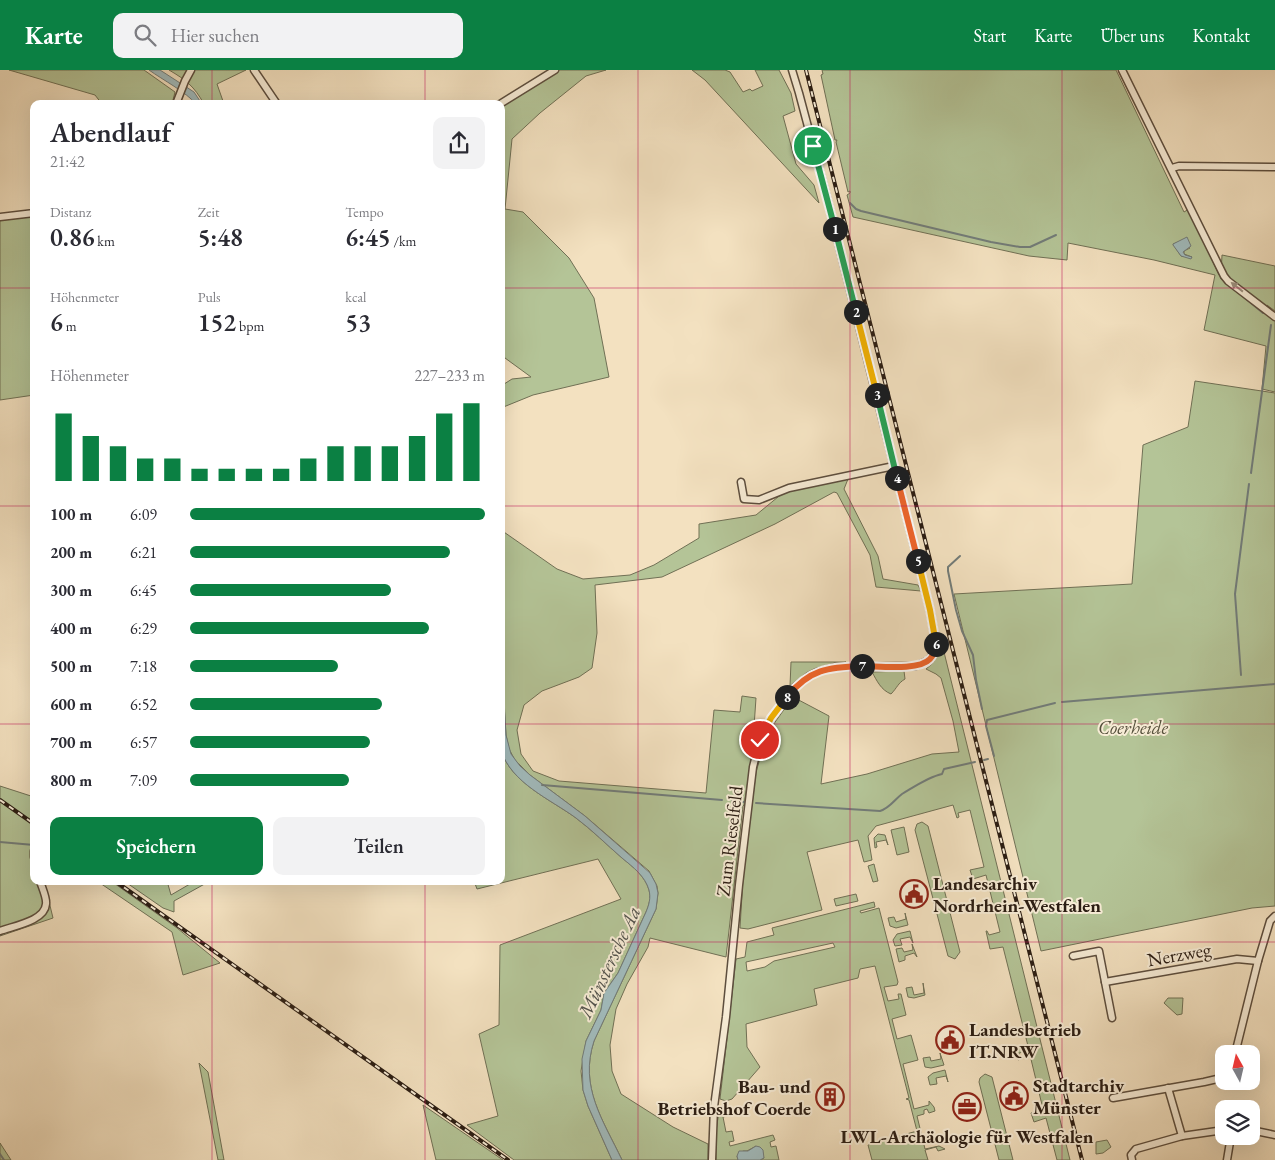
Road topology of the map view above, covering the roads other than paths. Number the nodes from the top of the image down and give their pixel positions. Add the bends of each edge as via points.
1 (191, 70) edge
2 (254, 70) edge
3 (555, 70) edge
4 (792, 70) edge
5 (1122, 70) edge
6 (177, 100) edge
7 (274, 100) edge
8 (505, 101) edge
9 (1275, 166) edge
10 (1172, 168) junction
11 (30, 213) edge
12 (0, 217) edge
13 (1275, 317) edge
14 (894, 466) junction
15 (741, 482) dead end
16 (41, 885) edge
17 (1275, 916) edge
18 (0, 931) edge
19 (1073, 956) dead end
20 (1258, 960) junction
21 (1105, 982) junction
22 (1112, 1018) dead end
23 (1237, 1045) edge
24 (1215, 1079) edge
25 (1168, 1088) junction
26 (1113, 1098) dead end
27 (1215, 1131) edge
28 (1260, 1132) edge
29 (1275, 1135) edge
30 (1182, 1136) junction
31 (1230, 1145) edge
32 (712, 1160) edge
33 (1132, 1160) edge
34 (1227, 1160) edge

1 - 6 street
2 - 7 street
3 - 8 street
4 - 14 street, Zum Rieselfeld
5 - 10 street
9 - 10 street
13 -> 10 street via 1224,276
11 - 12 street
14 - 15 street via 789,488 759,500 744,499
14 - 32 street, Zum Rieselfeld via 930,610 935,651 929,660 916,666 845,666 817,672 795,687 771,718 760,740 749,803 714,1106
16 - 18 street via 46,904 38,918
17 - 20 street via 1270,921
19 - 21 street via 1099,951
20 - 21 street, Nerzweg via 1236,959
20 - 23 street
21 - 22 street
24 - 25 street
25 - 26 street
25 - 30 street
27 - 30 street
28 - 29 street
30 - 33 street via 1136,1149 1131,1155
31 - 34 street

